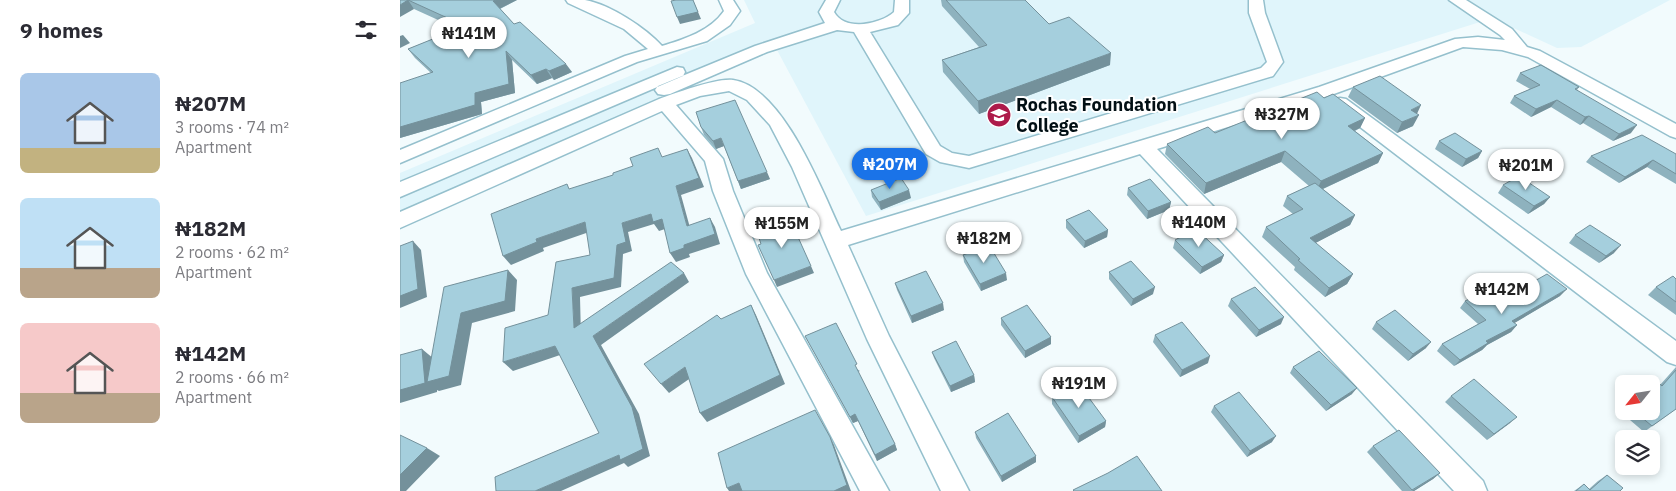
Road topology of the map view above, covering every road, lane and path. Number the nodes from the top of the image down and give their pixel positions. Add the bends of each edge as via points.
1 (574, 0) edge
2 (726, 0) edge
3 (902, 0) edge
4 (1256, 0) edge
5 (1456, 0) edge
6 (832, 13) edge
7 (860, 29) junction
8 (657, 50) junction
9 (1521, 50) junction
10 (1325, 91) junction
11 (665, 103) junction
12 (1676, 132) edge
13 (1143, 146) junction
14 (400, 157) edge
15 (400, 190) edge
16 (400, 206) edge
17 (400, 220) edge
18 (835, 241) junction
19 (1676, 355) edge
20 (875, 491) edge
21 (955, 491) edge
22 (1473, 491) edge

1 - 8 street via 633,26
2 - 8 street via 732,12 727,21 714,31 682,46
3 - 7 street via 902,12 896,19 873,28
4 - 7 street via 1257,13 1275,62 1267,72 969,162 947,158 933,150
5 - 9 street via 1506,32
6 - 7 street
6 - 15 street via 716,55
6 - 16 street via 762,49
8 - 14 street
9 - 10 street via 1504,45 1461,42
9 - 12 street via 1534,54
10 - 13 street
10 - 19 street
11 - 17 street
11 - 18 street via 731,85 753,96 777,122 802,167
11 - 20 street via 714,159 757,274
13 - 18 street
13 - 22 street
18 - 21 street via 879,339

